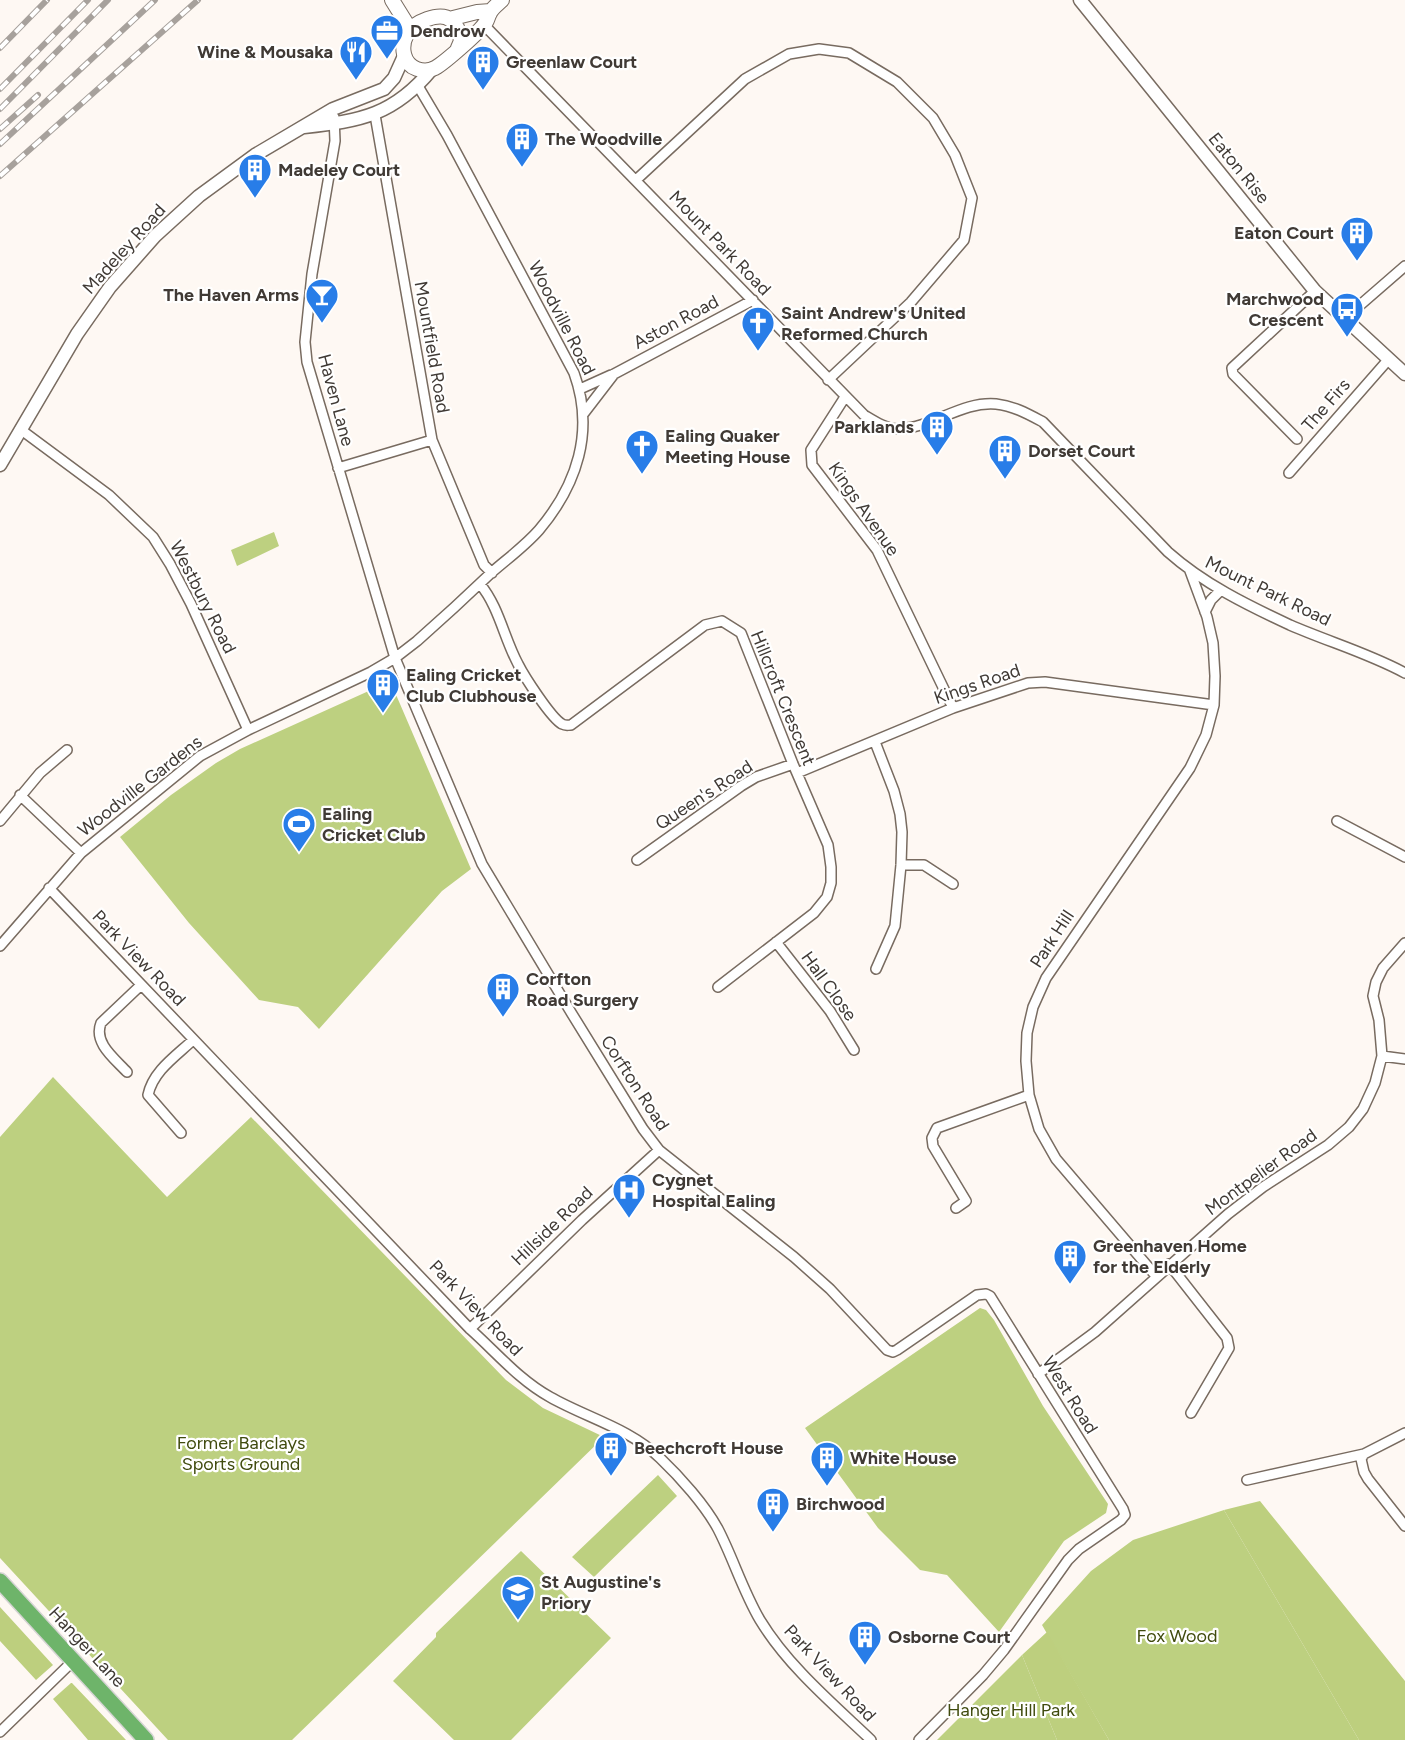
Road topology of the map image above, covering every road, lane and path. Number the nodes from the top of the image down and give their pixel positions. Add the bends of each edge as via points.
1 (393, 0) edge
2 (502, 0) edge
3 (1080, 0) edge
4 (491, 11) junction
5 (449, 19) junction
6 (484, 25) junction
7 (410, 29) junction
8 (458, 48) junction
9 (404, 56) junction
10 (432, 69) junction
11 (418, 86) junction
12 (333, 109) junction
13 (375, 115) junction
14 (334, 124) junction
15 (299, 128) junction
16 (636, 180) junction
17 (1405, 266) edge
18 (1315, 291) junction
19 (753, 300) junction
20 (1344, 320) junction
21 (1388, 360) junction
22 (614, 374) junction
23 (1405, 374) edge
24 (828, 380) junction
25 (580, 389) junction
26 (844, 397) junction
27 (584, 413) junction
28 (20, 429) junction
29 (1297, 439) dead end
30 (432, 440) junction
31 (0, 465) edge
32 (338, 468) junction
33 (1289, 473) dead end
34 (1190, 571) junction
35 (492, 573) junction
36 (480, 584) junction
37 (1221, 590) junction
38 (1205, 612) junction
39 (395, 658) junction
40 (1405, 673) edge
41 (1214, 705) junction
42 (953, 708) junction
43 (248, 730) junction
44 (875, 742) junction
45 (67, 750) dead end
46 (795, 769) junction
47 (21, 795) junction
48 (0, 821) edge
49 (1336, 821) dead end
50 (81, 853) junction
51 (1405, 857) edge
52 (637, 860) dead end
53 (901, 865) junction
54 (953, 884) dead end
55 (49, 888) junction
56 (776, 942) junction
57 (1405, 943) edge
58 (0, 946) edge
59 (876, 969) dead end
60 (141, 985) junction
61 (718, 987) dead end
62 (194, 1040) junction
63 (854, 1050) dead end
64 (1382, 1056) junction
65 (1405, 1059) edge
66 (127, 1072) dead end
67 (1029, 1095) junction
68 (181, 1133) dead end
69 (659, 1150) junction
70 (956, 1208) dead end
71 (1169, 1264) junction
72 (1156, 1276) junction
73 (986, 1294) joint
74 (470, 1329) junction
75 (1038, 1374) junction
76 (1191, 1413) dead end
77 (1405, 1433) edge
78 (1364, 1454) junction
79 (1247, 1480) dead end
80 (1405, 1526) edge
81 (0, 1581) edge
82 (73, 1661) junction
83 (0, 1732) edge
84 (146, 1740) edge
85 (871, 1740) edge
86 (919, 1740) edge

1 - 7 main road
2 - 4 main road
3 - 18 street, Eaton Rise
4 - 5 main road
4 - 6 main road
5 - 7 main road via 430,19
5 - 8 main road via 460,36
6 - 8 main road
6 - 16 street, Mount Park Road
7 - 9 main road via 403,45
8 - 10 main road
9 - 10 main road via 418,70
9 - 12 street, Madeley Road via 389,85
10 - 11 street, Madeley Road
11 - 13 street, Madeley Road
11 - 25 street, Woodville Road
12 - 14 street, Haven Lane
12 - 15 street, Madeley Road
13 - 14 street, Madeley Road
13 - 30 street, Mountfield Road
14 - 15 street, Madeley Road
14 - 32 street, Haven Lane via 335,141 316,241 305,342 312,383
15 - 28 street, Madeley Road via 199,196 155,236 110,287 77,334
16 - 19 street, Mount Park Road
16 - 24 street via 745,79 789,54 819,49 849,53 897,82 933,118 955,155 972,198 964,240 911,302
17 - 20 street
18 - 20 street, Eaton Rise
18 - 29 street via 1232,368 1233,374
19 - 22 street, Aston Road
19 - 24 street, Mount Park Road
20 - 21 street, Eaton Rise
21 - 23 street, Eaton Rise
21 - 33 street, The Firs
22 - 25 street, Aston Road
22 - 27 street, Aston Road
24 - 26 street, Mount Park Road
25 - 27 street, Woodville Road
26 - 34 street, Mount Park Road via 864,416 897,429 926,424 966,407 995,404 1020,409 1043,422
26 - 42 street, Kings Avenue via 811,450 812,465 877,550
27 - 35 street, Woodville Road via 580,459 571,483 538,531
28 - 31 street, Madeley Road
28 - 43 street, Westbury Road via 109,495 153,537 190,604
30 - 32 street
30 - 35 street, Mountfield Road via 484,565
32 - 39 street, Haven Lane
34 - 37 street, Mount Park Road
34 - 38 street, Park Hill
35 - 36 street, Woodville Road
36 - 39 street, Woodville Road
36 - 46 street, Hillcroft Crescent via 500,619 518,666 550,712 566,726 601,705 705,625 722,621 734,626 748,649
37 - 38 street
37 - 40 street, Mount Park Road
38 - 41 street, Park Hill via 1213,643
39 - 43 street, Woodville Gardens
39 - 69 street, Corfton Road via 483,864
41 - 42 street, Kings Road via 1045,682 1028,683
41 - 67 street, Park Hill via 1206,735 1190,768 1046,978 1033,1007 1028,1033
42 - 44 street, Kings Road
43 - 50 street, Woodville Gardens via 200,756
44 - 46 street, Kings Road
44 - 53 street via 900,814
45 - 47 street
46 - 52 street, Queen's Road via 756,777
46 - 56 street, Hillcroft Crescent via 828,844 831,883 827,897 814,913
47 - 48 street
47 - 50 street
49 - 51 street
50 - 55 street, Woodville Gardens
53 - 54 street via 924,865
53 - 59 street via 895,926
55 - 58 street, Woodville Gardens
55 - 60 street, Park View Road
56 - 61 street, Hillcroft Crescent
56 - 63 street, Hall Close via 830,1011
57 - 64 street, Montpelier Road via 1383,968 1373,996
60 - 62 street, Park View Road
60 - 66 street via 99,1027 102,1045
62 - 68 street via 157,1074 148,1095
62 - 74 street, Park View Road
64 - 65 street
64 - 71 street, Montpelier Road via 1376,1083 1349,1126 1328,1145 1251,1196
67 - 70 street via 937,1128 933,1146 966,1201
67 - 72 street, Park Hill via 1039,1129 1056,1160
69 - 73 street, Corfton Road via 823,1282 887,1350 897,1350 977,1295
69 - 74 street, Hillside Road
71 - 72 street, Montpelier Road
71 - 76 street via 1227,1338 1229,1348
72 - 75 street, Montpelier Road via 1095,1332
73 - 75 street, West Road via 993,1299
74 - 85 street, Park View Road via 548,1396 620,1429 661,1459 717,1528 760,1620 777,1644
75 - 86 street, West Road via 1125,1515 1068,1560 990,1667
77 - 78 street
78 - 79 street
78 - 80 street via 1364,1472
81 - 82 highway, Hanger Lane
82 - 83 street
82 - 84 highway, Hanger Lane

